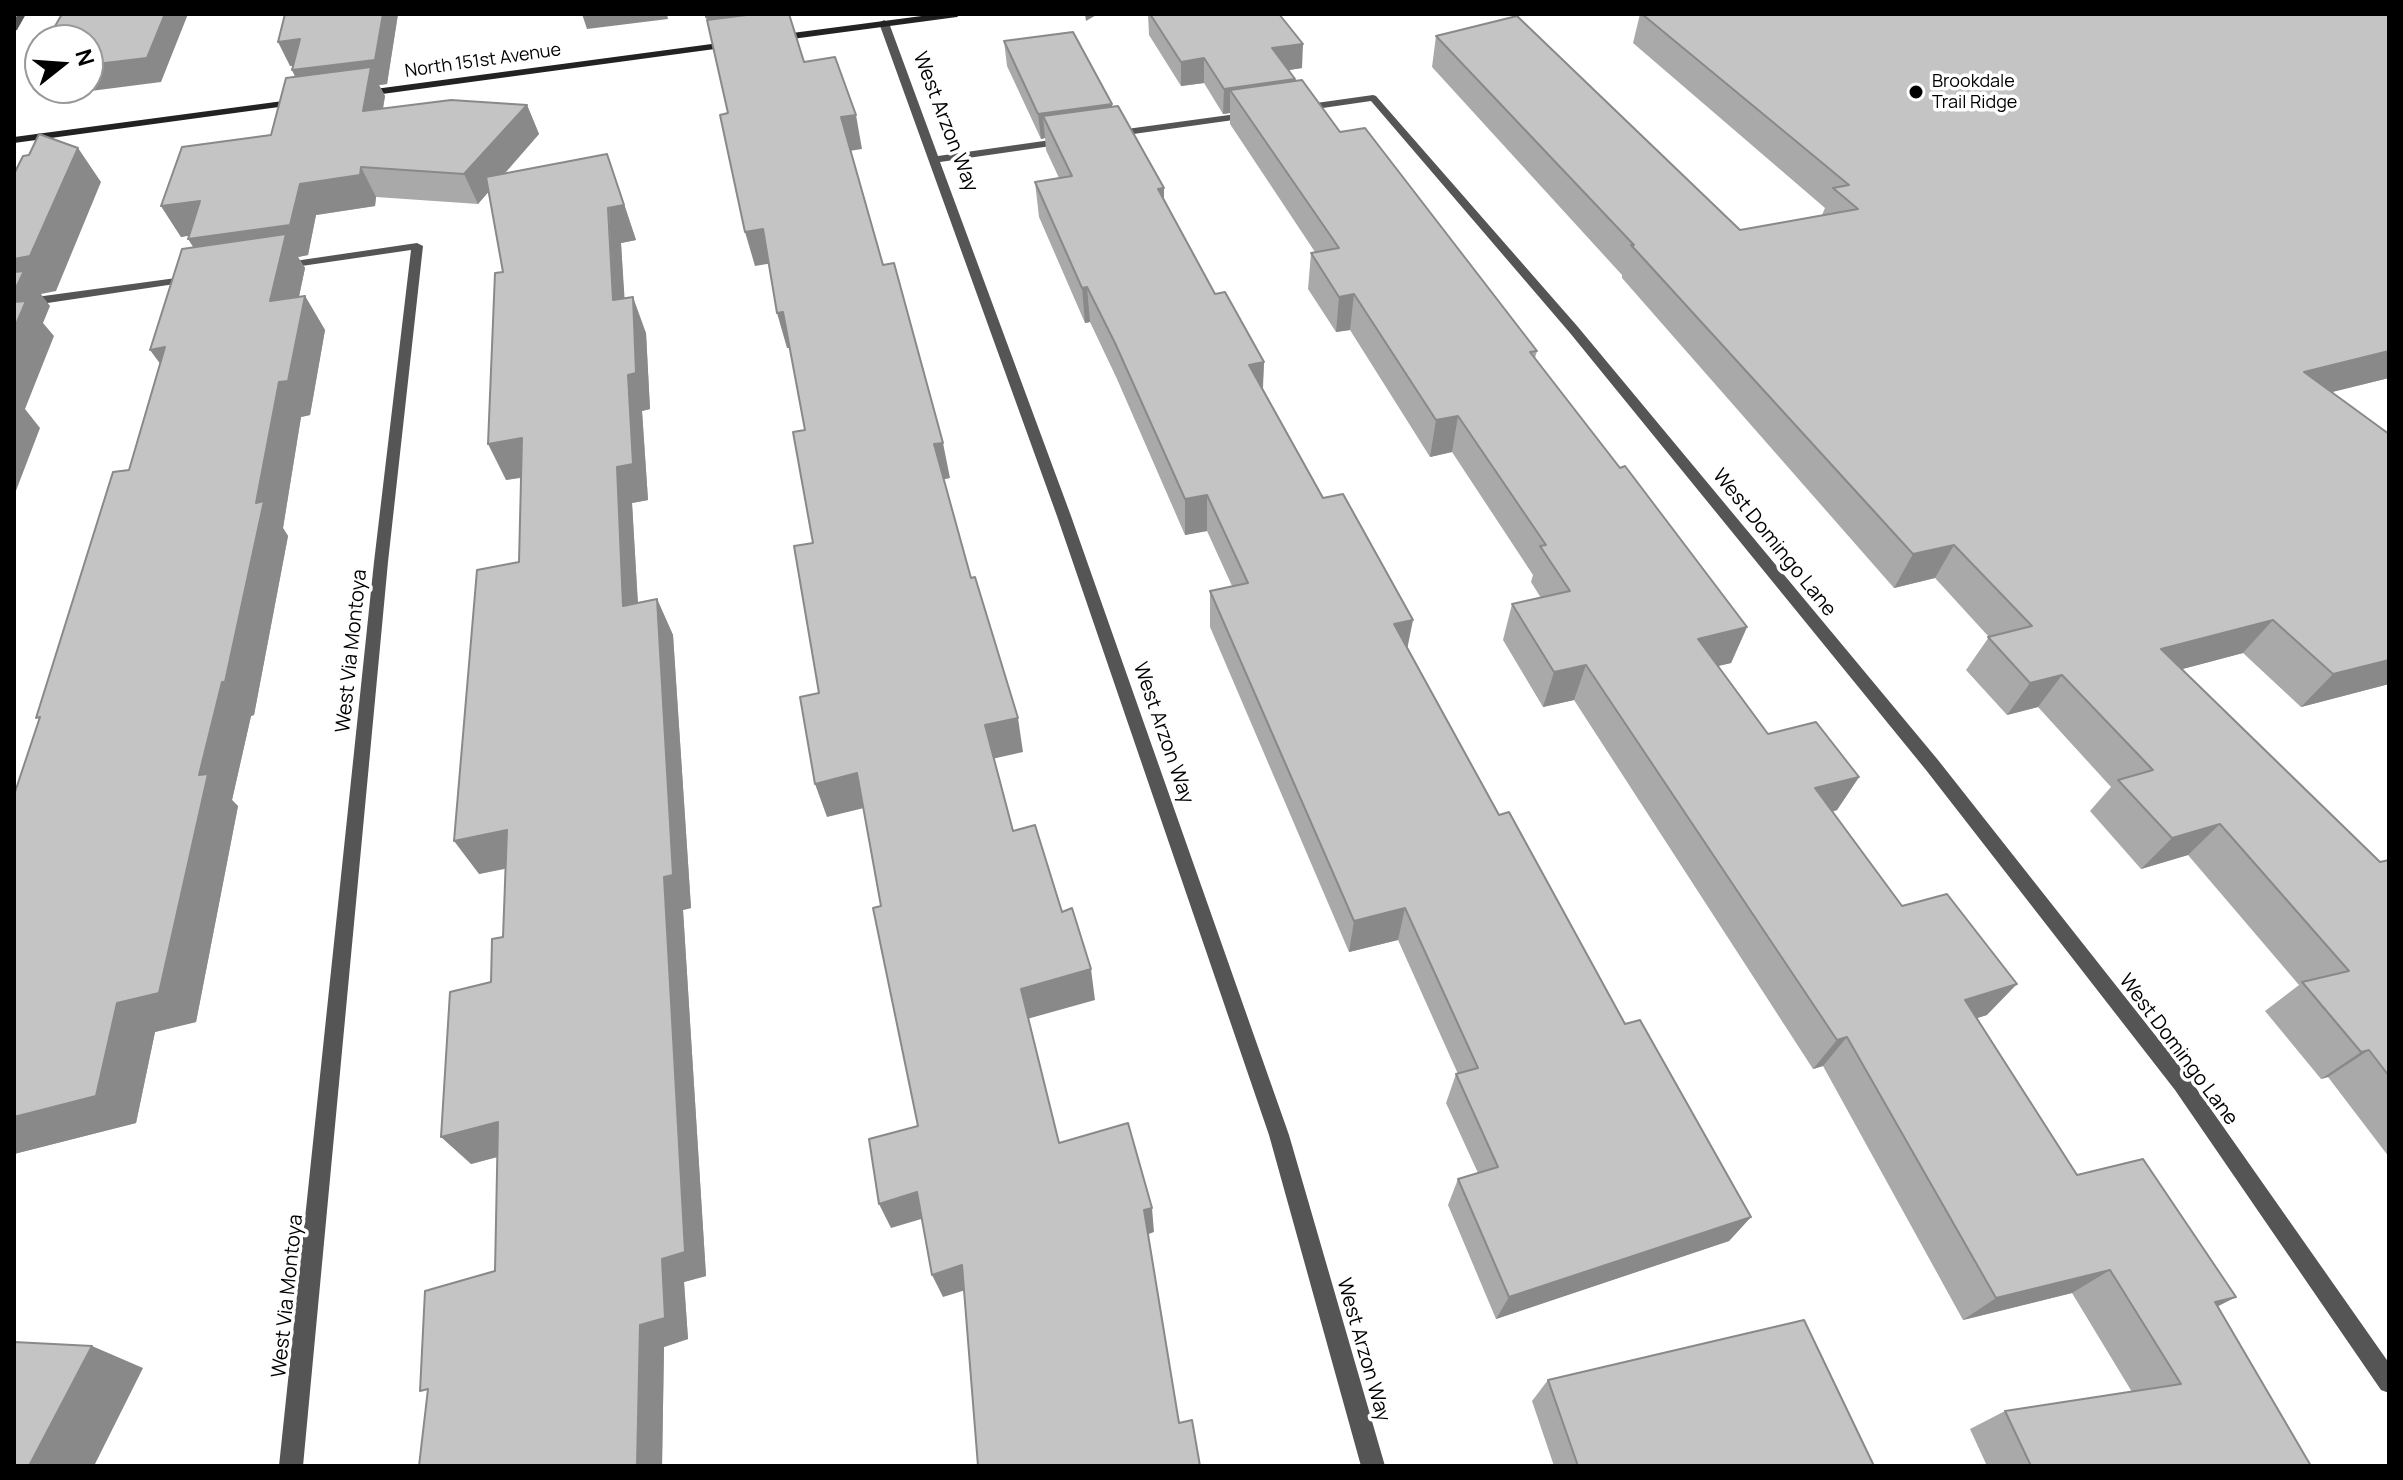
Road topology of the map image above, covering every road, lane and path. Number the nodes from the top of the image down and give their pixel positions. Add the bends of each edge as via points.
1 (22, 14) edge
2 (957, 14) edge
3 (884, 23) junction
4 (14, 28) edge
5 (758, 40) edge
6 (742, 43) edge
7 (346, 96) edge
8 (315, 100) edge
9 (14, 140) edge
10 (936, 159) junction
11 (262, 268) edge
12 (216, 275) edge
13 (14, 304) edge
14 (2389, 1382) edge
15 (291, 1466) edge
16 (1373, 1466) edge

1 - 4 street
2 - 3 street
3 - 5 street
3 - 10 street, West Arzon Way
6 - 7 street, North 151st Avenue
8 - 9 street
10 - 14 street, West Domingo Lane via 1373,98 1574,330 1932,765 2182,1084
10 - 16 street, West Arzon Way via 1279,1135
11 - 15 street, West Via Montoya via 417,246
12 - 13 street

